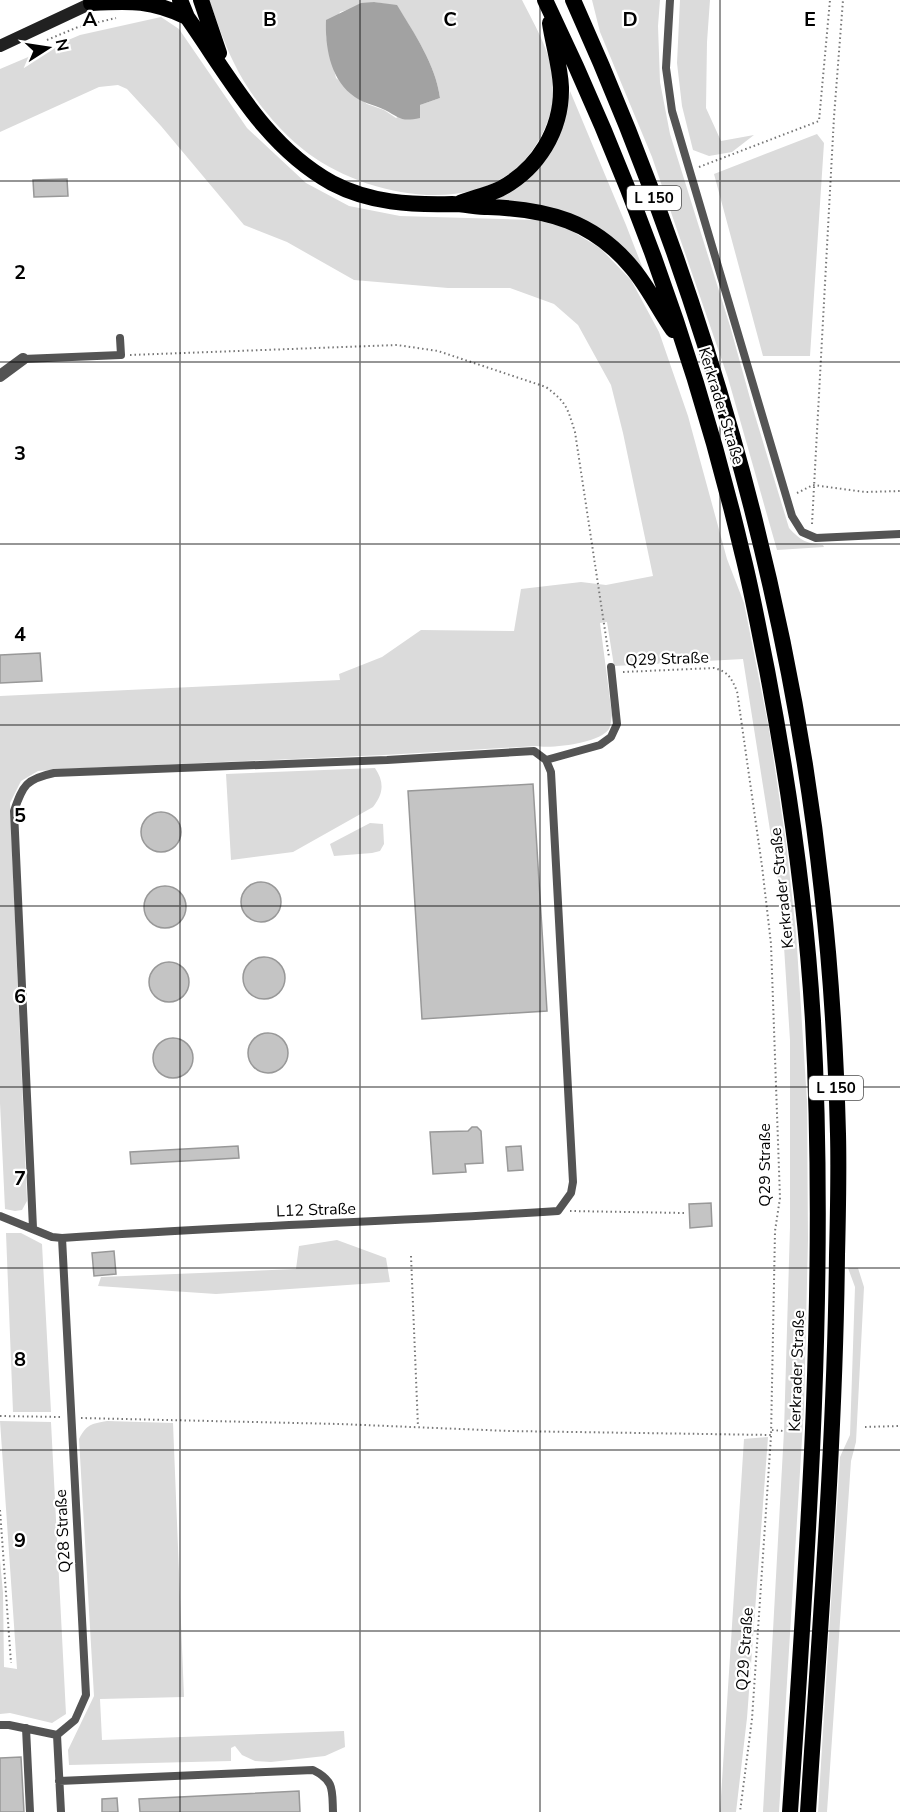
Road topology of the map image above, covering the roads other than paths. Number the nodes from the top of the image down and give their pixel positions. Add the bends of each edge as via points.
1 (180, 0) edge
2 (201, 0) edge
3 (573, 0) edge
4 (670, 0) edge
5 (95, 2) edge
6 (546, 2) edge
7 (187, 17) junction
8 (0, 46) edge
9 (223, 68) junction
10 (455, 204) junction
11 (120, 338) dead end
12 (685, 348) junction
13 (23, 360) joint
14 (0, 376) edge
15 (900, 534) edge
16 (612, 670) road end
17 (546, 760) junction
18 (0, 1216) edge
19 (33, 1228) junction
20 (62, 1238) junction
21 (0, 1725) edge
22 (26, 1728) junction
23 (57, 1735) junction
24 (59, 1781) junction
25 (30, 1812) edge
26 (61, 1812) edge
27 (333, 1812) edge
28 (790, 1812) edge
29 (808, 1812) edge

1 - 7 highway, L 150
2 - 9 highway, L 150
3 - 29 highway, Kerkrader Straße / L 150 via 626,123 672,246 743,478 771,585 790,682 821,880 838,1138 836,1339
4 - 15 lane via 666,68 672,111 792,516 802,532 816,538
5 - 7 highway, L 150 via 150,1
5 - 8 main road
6 - 10 highway, L 150 via 561,86 552,134 541,154 517,178 494,191
6 - 12 highway, Kerkrader Straße / L 150 via 630,194
7 - 9 highway, L 150
9 - 10 highway, L 150 via 246,105 275,139 332,182 383,200
10 - 12 highway, L 150 via 537,211 590,230 634,270
11 - 13 lane via 121,355
12 - 28 highway, Kerkrader Straße / L 150 via 741,547 770,687 802,894 813,1019 817,1340
13 - 14 street
16 - 17 lane via 617,724 611,737 600,745
17 - 19 lane via 534,751 54,773 38,776 22,789 14,811
17 - 20 lane, L12 Straße via 551,772 573,1182 571,1193 558,1211
18 - 19 lane
19 - 20 lane
20 - 23 lane, Q28 Straße via 86,1695 75,1720
21 - 22 lane
22 - 23 lane
22 - 25 lane
23 - 24 lane
24 - 26 lane
24 - 27 lane via 314,1770 326,1776 332,1787

